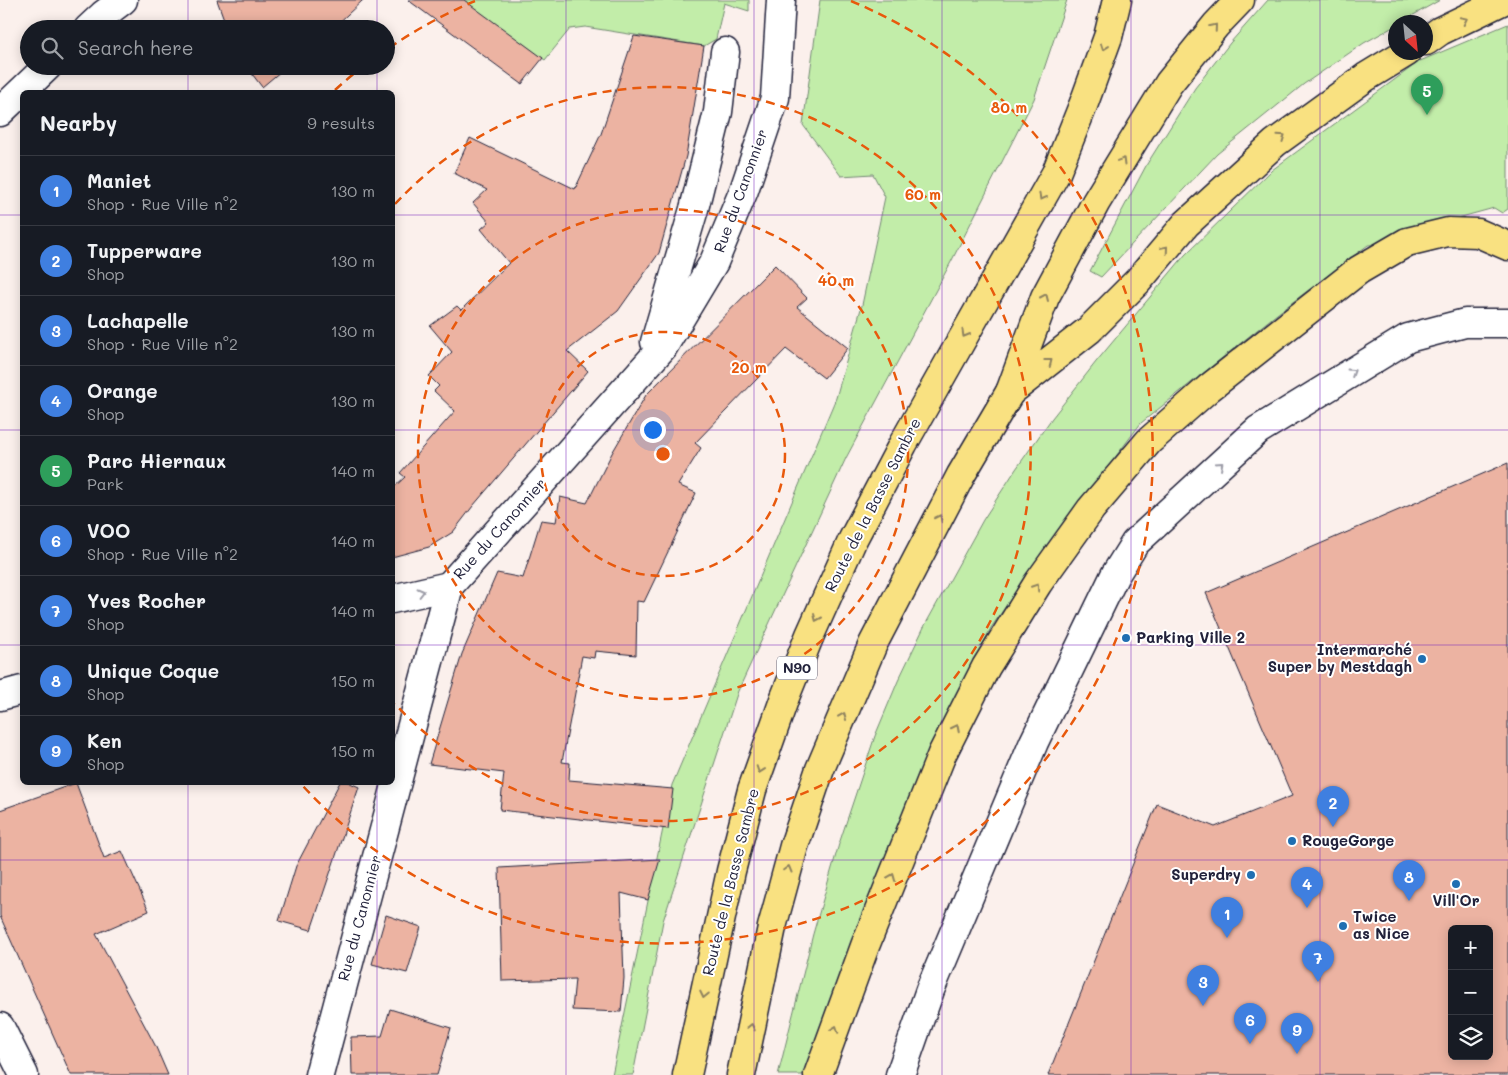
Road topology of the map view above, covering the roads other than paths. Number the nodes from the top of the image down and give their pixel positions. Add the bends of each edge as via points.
1 (123, 0) edge
2 (781, 0) edge
3 (1117, 0) edge
4 (1240, 0) edge
5 (1504, 0) edge
6 (98, 20) edge
7 (1433, 36) edge
8 (725, 52) dead end
9 (1394, 60) edge
10 (39, 75) edge
11 (23, 90) edge
12 (20, 93) edge
13 (0, 112) edge
14 (1508, 246) edge
15 (1508, 323) edge
16 (649, 363) junction
17 (1010, 392) junction
18 (449, 586) junction
19 (395, 598) edge
20 (20, 691) edge
21 (0, 696) edge
22 (0, 1027) edge
23 (24, 1075) edge
24 (319, 1075) edge
25 (687, 1075) edge
26 (741, 1075) edge
27 (818, 1075) edge
28 (900, 1075) edge

1 - 6 street
2 - 16 street, Rue du Canonnier via 775,98 744,190 714,262 663,347
3 -> 25 highway, Route de la Basse Sambre / N90 via 1108,37 1056,173 852,539 785,697 752,790
17 -> 4 highway via 1045,297 1096,202 1169,84
7 -> 5 highway
8 - 16 street, Rue du Canonnier via 718,112 694,209
17 -> 9 highway via 1089,330 1138,281 1186,224 1275,143
10 - 11 street
12 - 13 street
27 -> 14 highway via 865,946 942,754 996,650 1038,583 1091,509 1149,441 1216,382 1359,270 1407,242 1448,232 1478,233
28 -> 15 street via 930,990 1034,742 1134,543 1258,430 1408,338 1465,323
16 - 18 street, Rue du Canonnier
26 -> 17 highway via 772,927 820,769 873,644 961,474
19 -> 18 street
18 - 24 street, Rue du Canonnier
20 - 21 street
22 - 23 street

